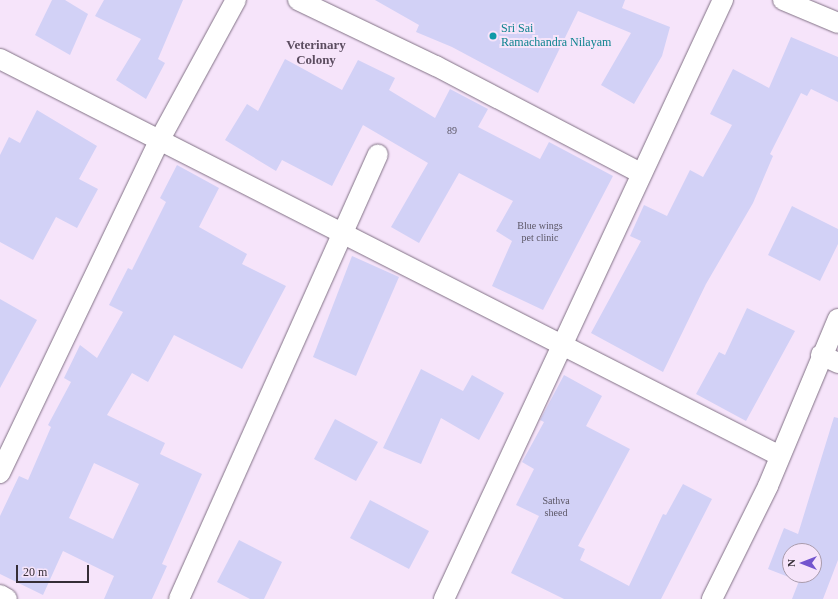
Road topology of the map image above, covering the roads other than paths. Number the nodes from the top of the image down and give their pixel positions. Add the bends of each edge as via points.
1 (236, 0) edge
2 (298, 0) edge
3 (723, 0) edge
4 (783, 0) edge
5 (838, 23) edge
6 (0, 59) edge
7 (159, 141) junction
8 (378, 154) dead end
9 (641, 174) junction
10 (343, 234) junction
11 (838, 319) edge
12 (561, 342) junction
13 (830, 359) edge
14 (780, 456) junction
15 (0, 473) edge
16 (0, 595) edge
17 (7, 599) edge
18 (179, 599) edge
19 (444, 599) edge
20 (712, 599) edge

1 - 7 street
2 - 9 street via 436,66
3 - 9 street
4 - 5 street
6 - 7 street
7 - 10 street
7 - 15 street
8 - 10 street
9 - 12 street
10 - 12 street
10 - 18 street
11 - 13 street
12 - 14 street
12 - 19 street
13 - 14 street
14 - 20 street
16 - 17 street

